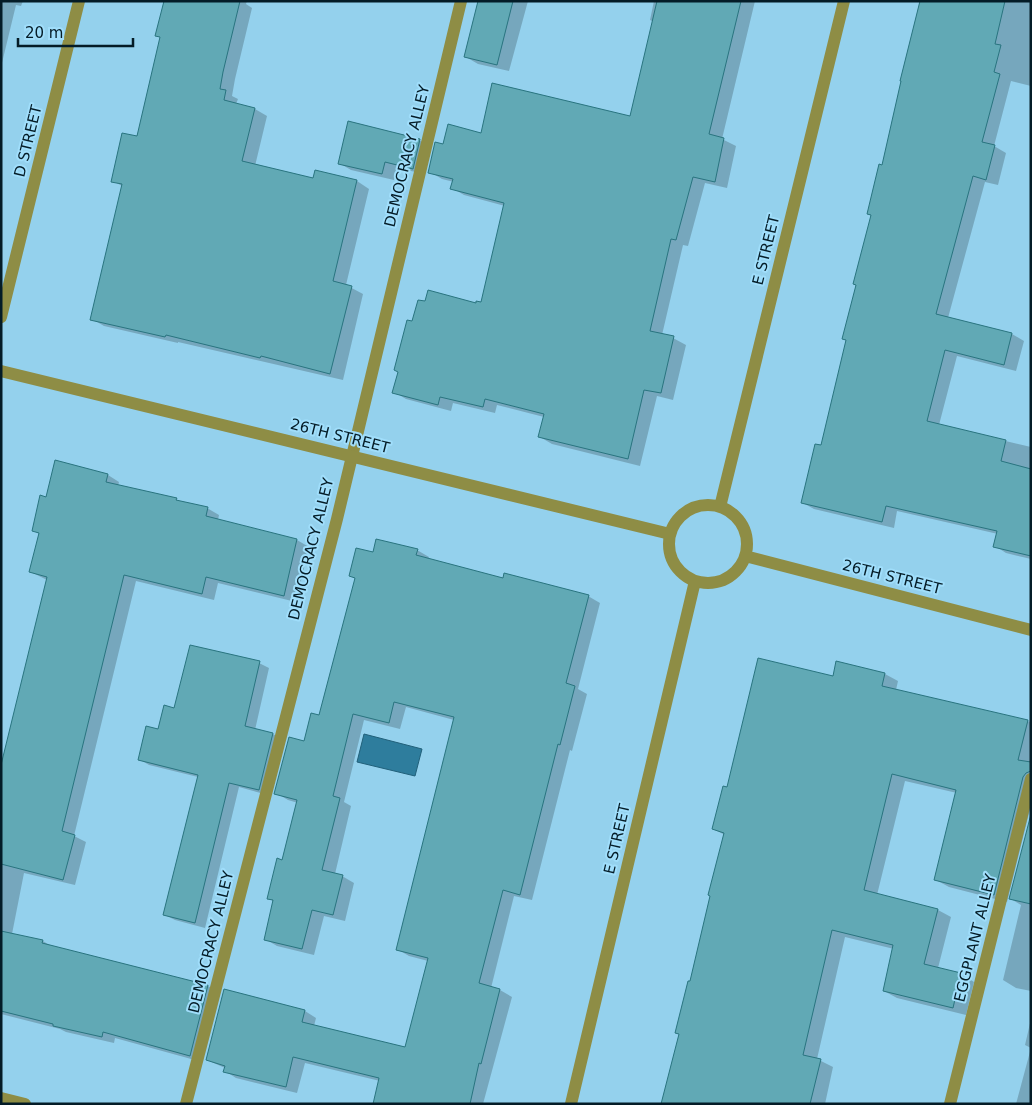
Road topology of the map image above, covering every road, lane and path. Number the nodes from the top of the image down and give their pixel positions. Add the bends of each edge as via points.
1 (79, 1) edge
2 (461, 1) edge
3 (844, 1) edge
4 (1, 317) edge
5 (1, 371) edge
6 (351, 456) junction
7 (720, 507) junction
8 (670, 534) junction
9 (745, 556) junction
10 (695, 582) junction
11 (1031, 630) edge
12 (1031, 779) edge
13 (1, 1098) edge
14 (24, 1104) edge
15 (186, 1104) edge
16 (571, 1104) edge
17 (950, 1104) edge

1 - 4 street, D STREET
2 - 6 street, DEMOCRACY ALLEY
3 - 7 street, E STREET
5 - 6 street, 26TH STREET
6 - 8 street, 26TH STREET
6 - 15 street, DEMOCRACY ALLEY
7 - 8 street via 704,505 689,510 677,520
7 - 9 street via 733,514 742,526 747,541
8 - 10 street via 668,544 673,563
9 - 10 street via 738,570 725,579 711,584
9 - 11 street, 26TH STREET
10 - 16 street, E STREET
12 - 17 street, EGGPLANT ALLEY
13 - 14 street

